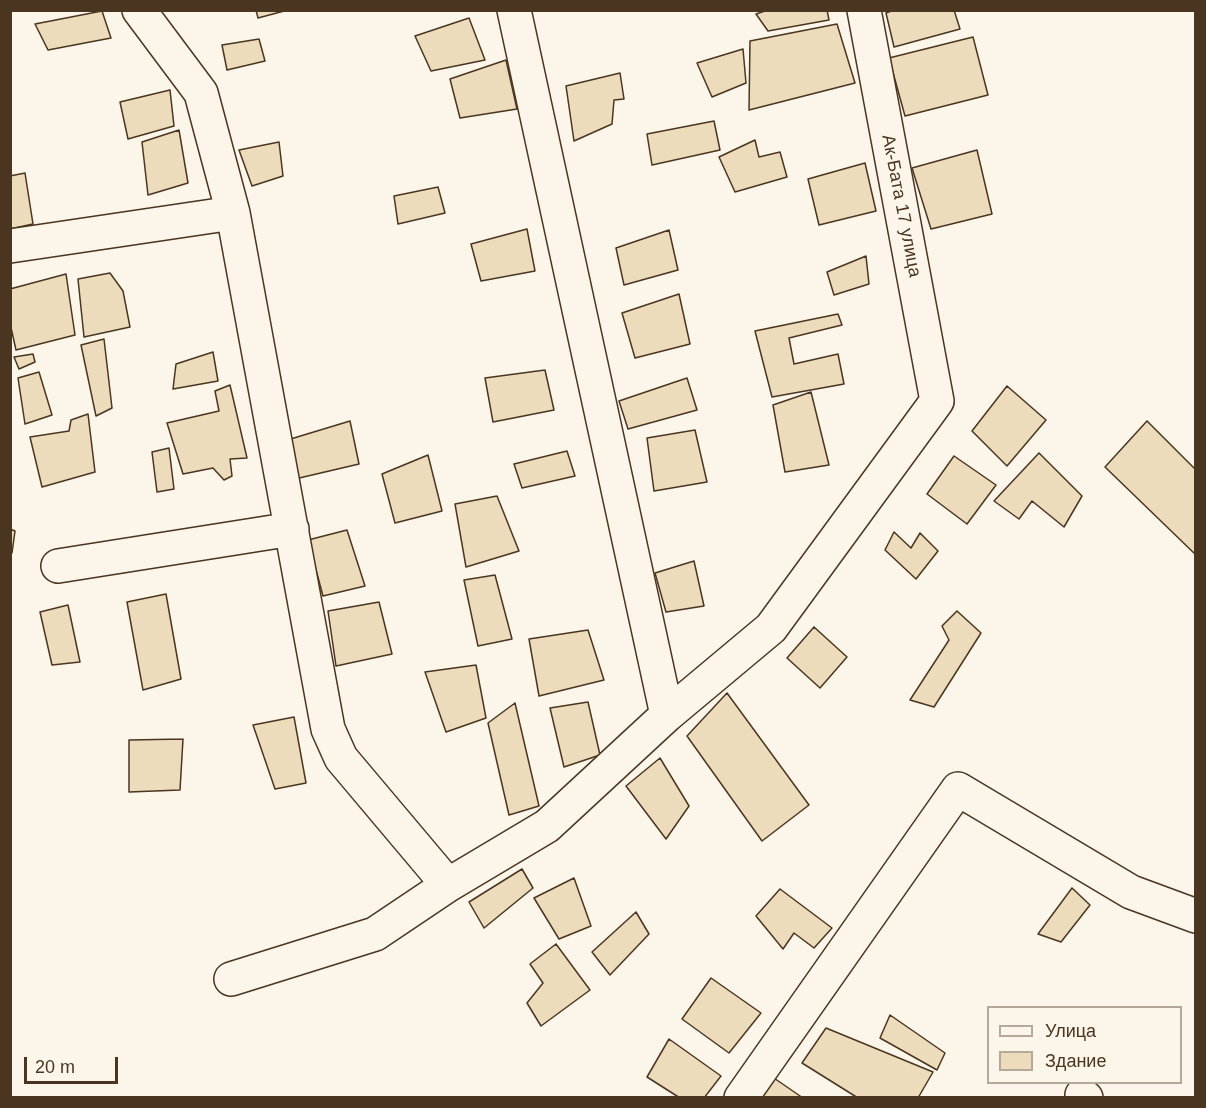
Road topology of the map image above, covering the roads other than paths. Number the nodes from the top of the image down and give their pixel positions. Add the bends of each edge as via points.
1 (140, 10) edge
2 (514, 10) edge
3 (864, 10) edge
4 (233, 213) junction
5 (10, 246) edge
6 (292, 529) junction
7 (58, 566) dead end
8 (668, 715) junction
9 (448, 885) junction
10 (1196, 916) edge
11 (231, 979) dead end
12 (741, 1098) edge

1 - 4 street via 201,93
2 - 8 street
3 - 8 street, Ак-Бата 17 улица via 937,401 771,628
4 - 5 street
4 - 6 street
6 - 7 street
6 - 9 street via 328,729 340,758
8 - 9 street via 547,826
9 - 11 street via 375,934
10 - 12 street via 1131,892 958,789

